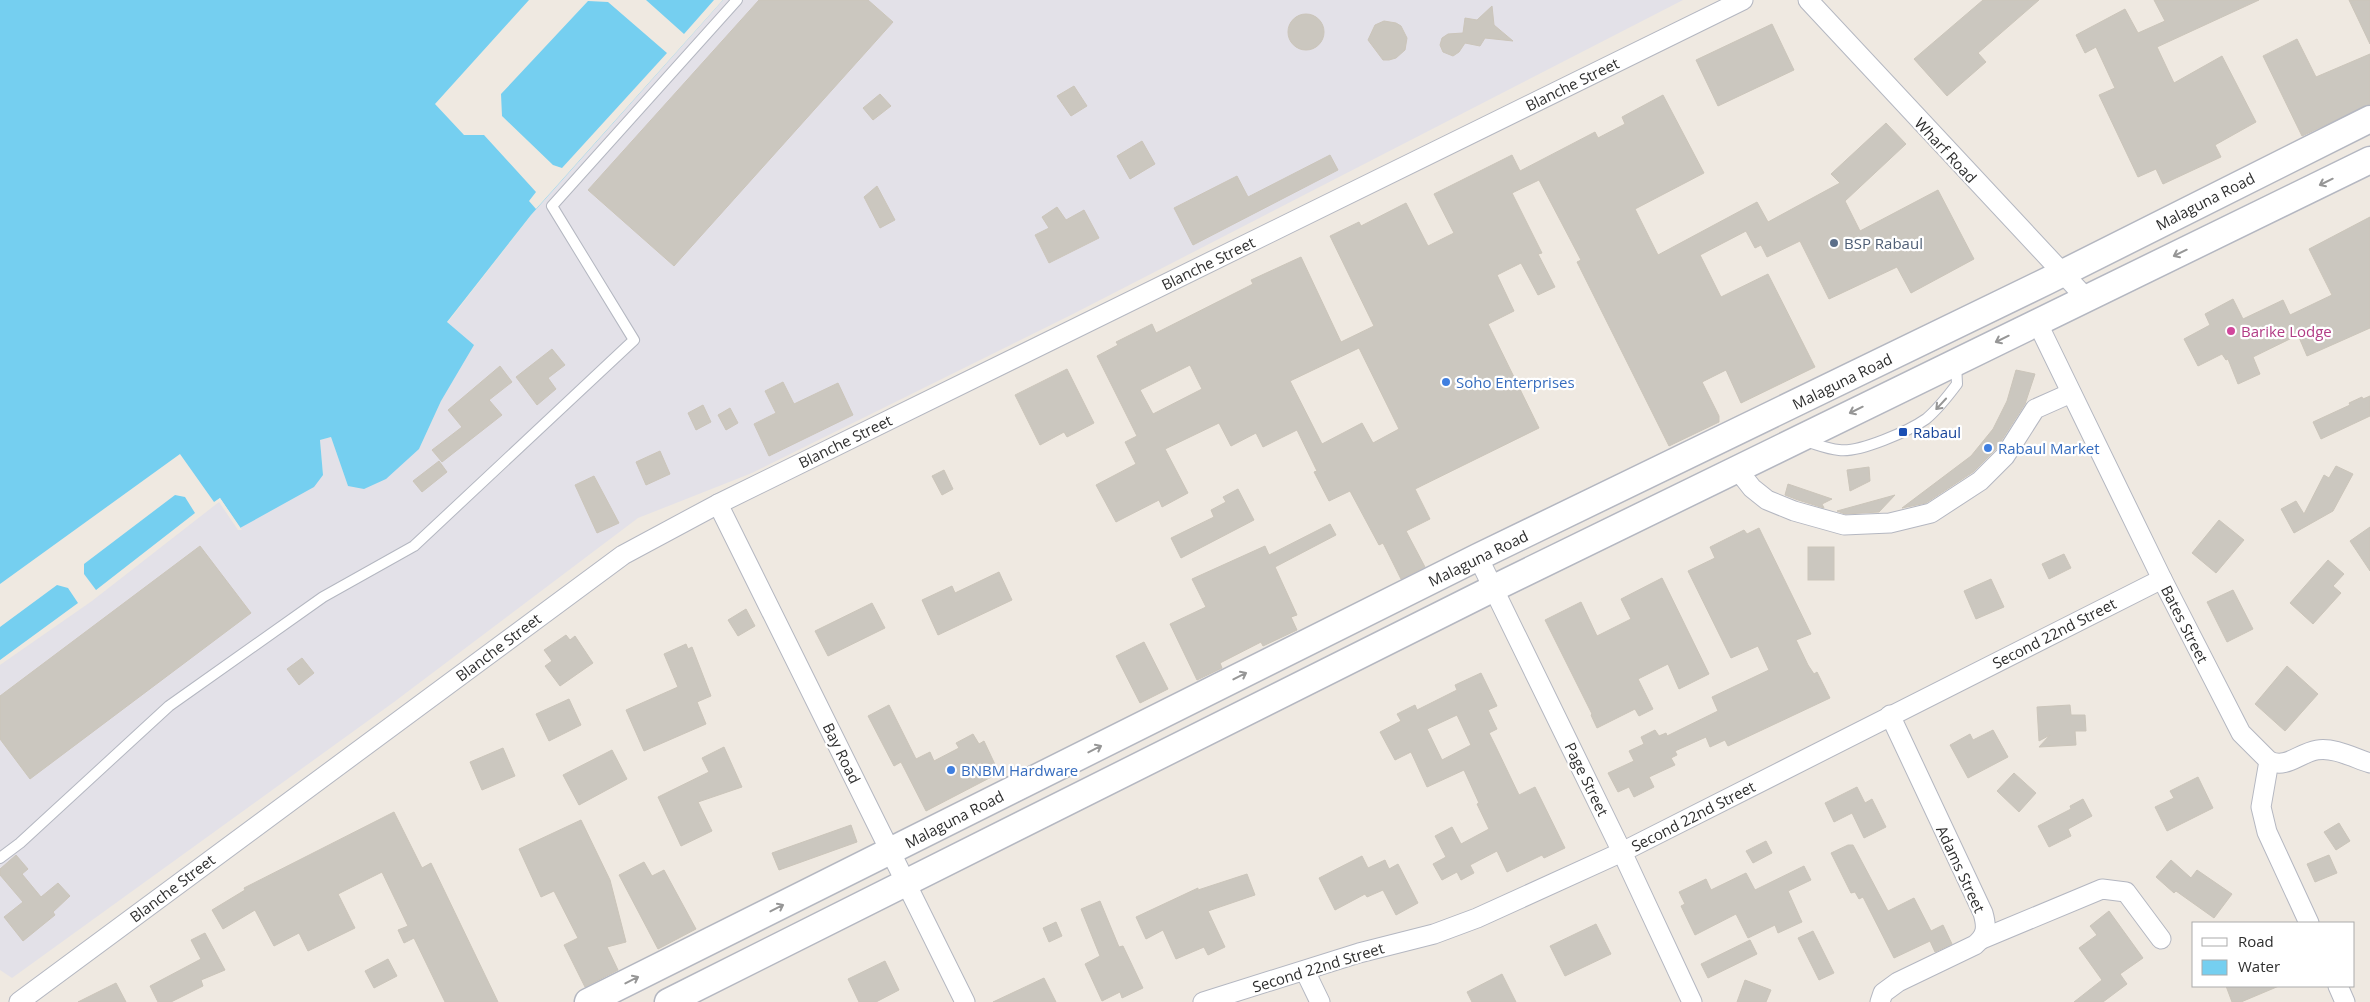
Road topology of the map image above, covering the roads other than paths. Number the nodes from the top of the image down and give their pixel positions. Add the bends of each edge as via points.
1 (737, 0) edge
2 (1743, 0) edge
3 (1808, 0) edge
4 (2370, 119) edge
5 (2370, 160) edge
6 (2061, 273) junction
7 (2086, 298) junction
8 (2037, 322) junction
9 (1956, 361) junction
10 (2071, 393) junction
11 (1797, 439) junction
12 (1738, 468) junction
13 (718, 504) junction
14 (1478, 557) junction
15 (2162, 579) junction
16 (1494, 588) junction
17 (1890, 715) junction
18 (2269, 761) junction
19 (2370, 763) edge
20 (890, 851) junction
21 (1622, 852) junction
22 (0, 858) edge
23 (907, 884) junction
24 (2309, 922) edge
25 (1982, 939) junction
26 (2161, 939) dead end
27 (1305, 971) junction
28 (2338, 987) edge
29 (19, 1002) edge
30 (588, 1002) edge
31 (668, 1002) edge
32 (965, 1002) edge
33 (1203, 1002) edge
34 (1320, 1002) edge
35 (1692, 1002) edge
36 (1880, 1002) edge
37 (2345, 1002) edge

1 - 22 lane via 552,206 634,340 414,546 324,597 169,706
2 - 13 street, Blanche Street
3 - 6 street, Wharf Road
4 - 6 street, Malaguna Road
5 -> 7 street
6 - 7 street, Wharf Road
6 - 14 street, Malaguna Road
7 - 8 street
8 -> 9 street
8 - 10 street, Bates Street
9 -> 11 street
9 -> 11 lane via 1957,384 1926,419 1901,433 1870,445 1840,451
10 - 12 street via 2035,410 2005,456 1980,481 1931,513 1890,523 1844,525 1794,511 1767,500 1752,488
10 - 15 street, Bates Street
11 - 12 street
12 - 16 street
13 - 20 street, Bay Road
13 - 29 street, Blanche Street via 623,555
14 - 16 street, Page Street
20 -> 14 street, Malaguna Road
15 - 17 street, Second 22nd Street
15 - 18 street, Bates Street via 2241,733
16 - 21 street, Page Street
16 - 23 street
17 - 21 street, Second 22nd Street
17 - 25 street, Adams Street via 1983,913 1986,929
18 - 19 street via 2277,765 2309,752 2326,750
18 - 24 street via 2260,807 2267,832
20 - 23 street, Bay Road
30 -> 20 street, Malaguna Road
21 - 27 street, Second 22nd Street via 1457,926
21 - 35 street, Page Street
23 - 31 street
23 - 32 street, Bay Road
25 - 26 street via 2102,889 2126,892
25 - 36 street via 1976,945 1898,982 1883,993
27 - 33 street, Second 22nd Street
27 - 34 street
28 - 37 street

